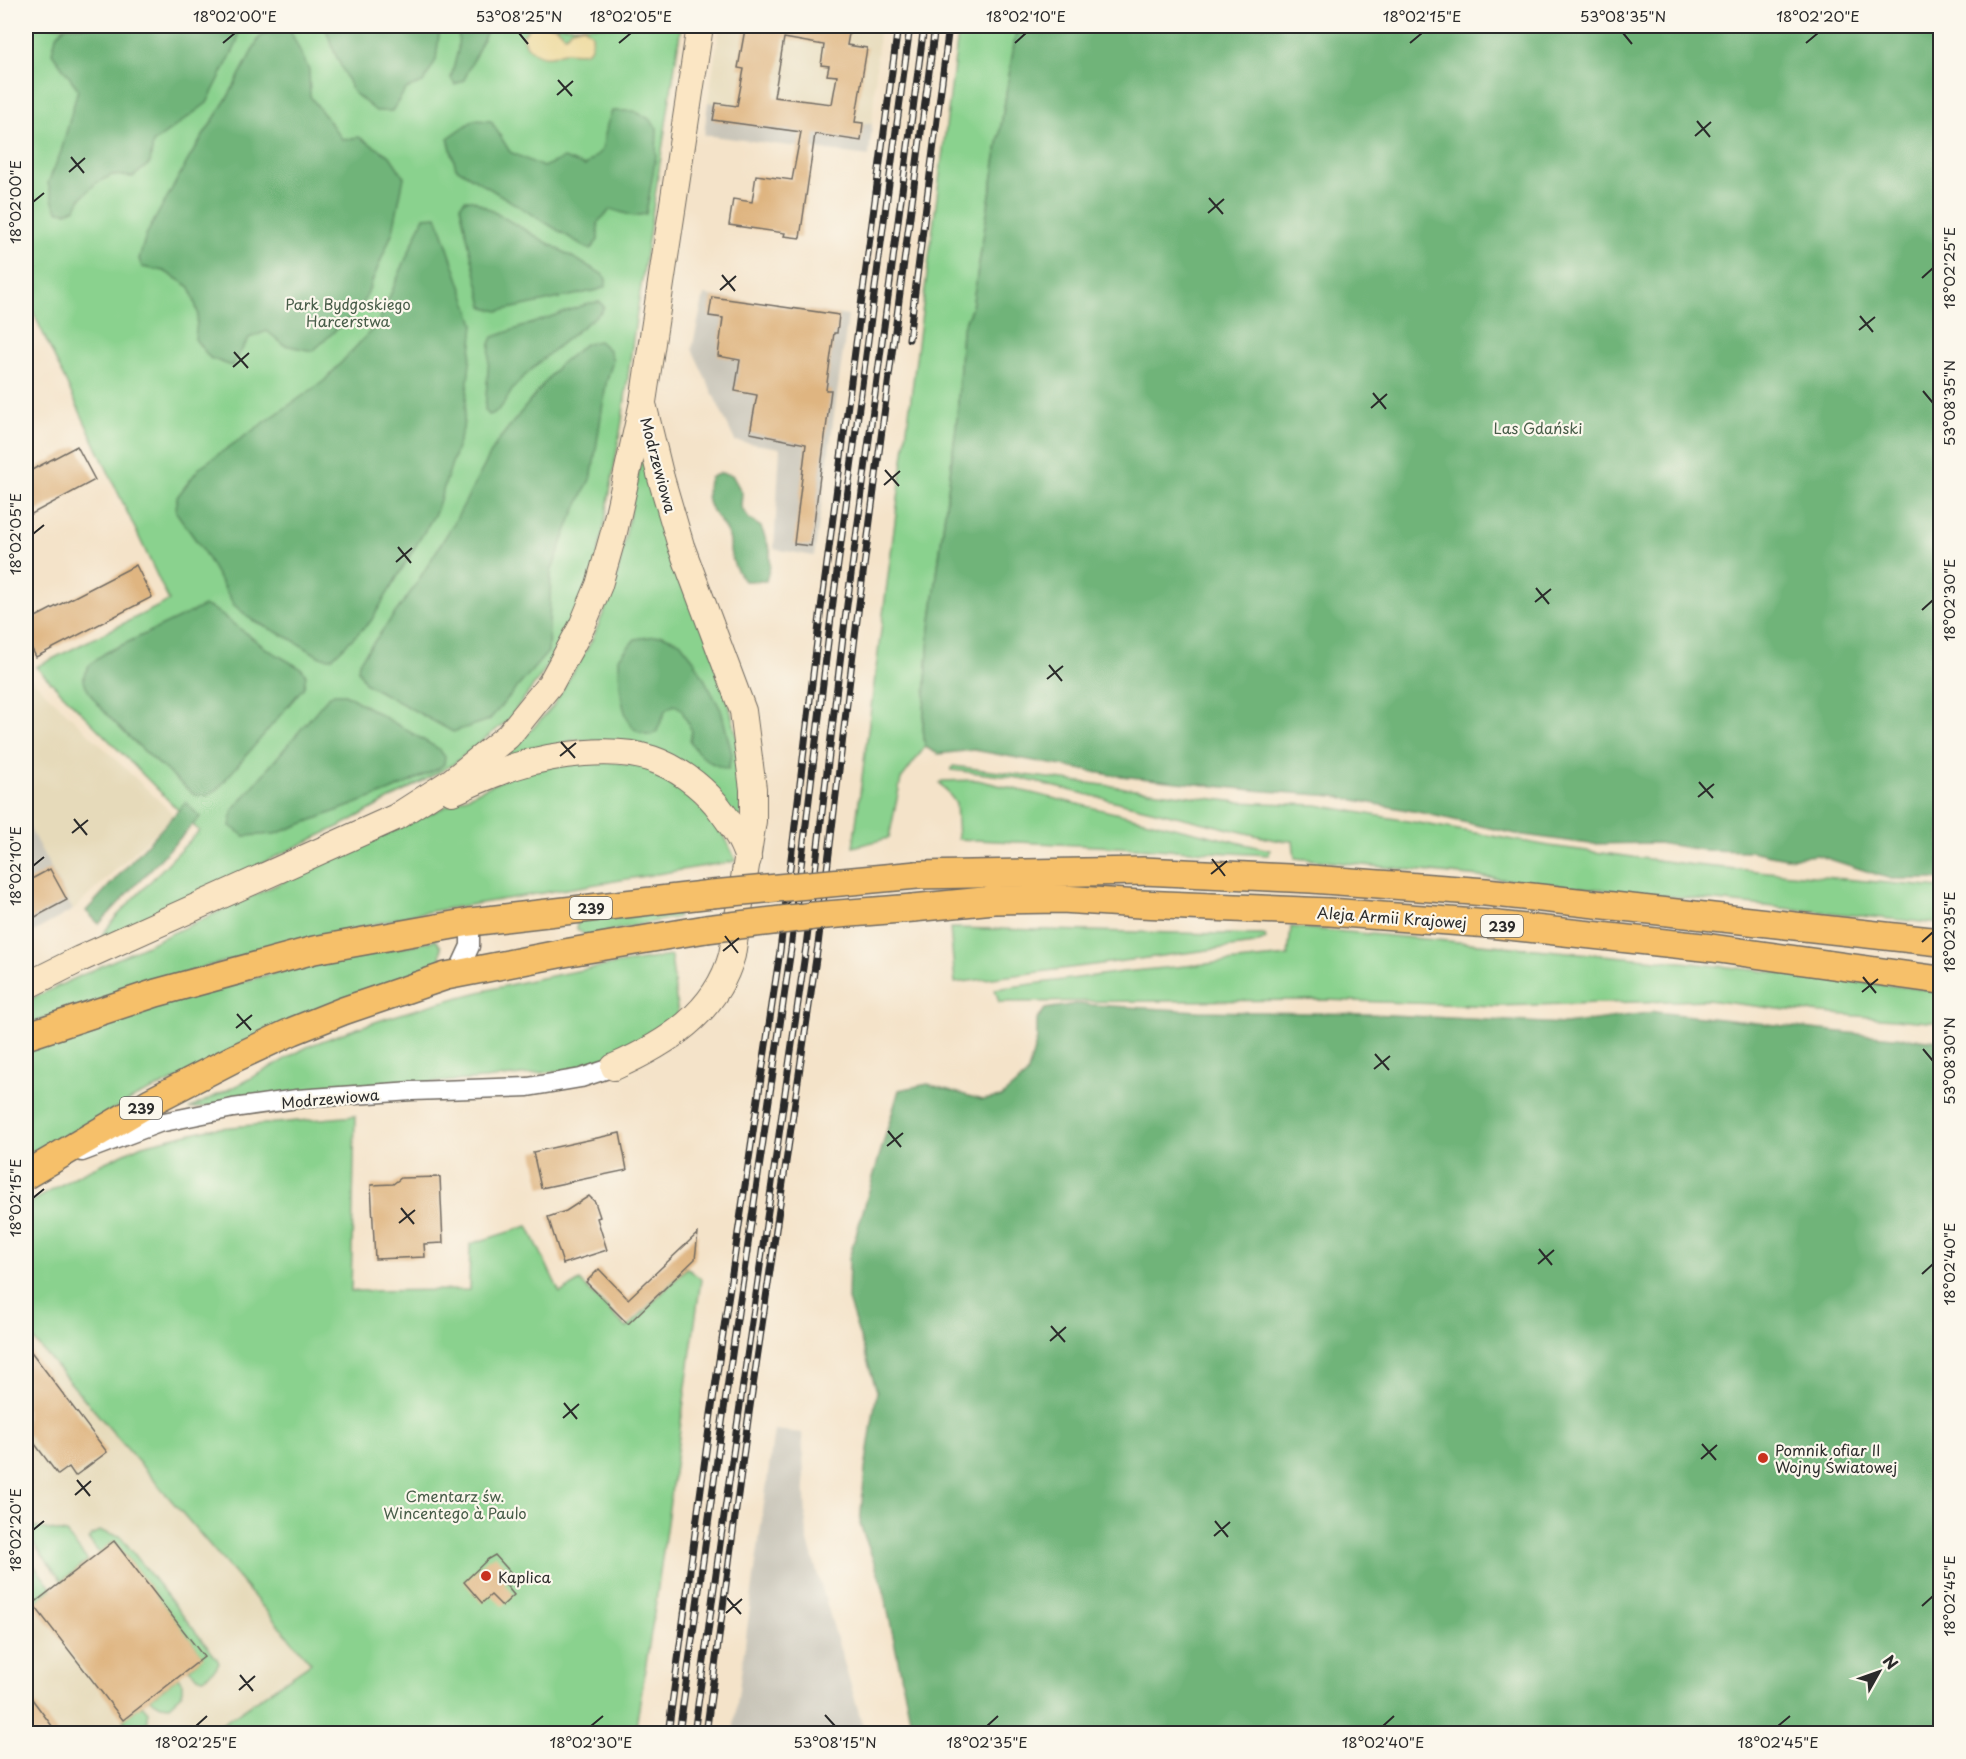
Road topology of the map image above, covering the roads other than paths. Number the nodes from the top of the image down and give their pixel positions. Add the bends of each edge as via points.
1 (700, 26) edge
2 (643, 402) junction
3 (396, 817) junction
4 (748, 859) junction
5 (470, 922) junction
6 (1941, 942) edge
7 (457, 974) junction
8 (1941, 980) edge
9 (26, 986) edge
10 (26, 1036) edge
11 (614, 1067) joint
12 (51, 1161) junction
13 (26, 1175) edge

1 - 2 street, Modrzewiowa
2 - 3 street via 599,585 551,683 508,736 452,782
2 - 4 street, Modrzewiowa via 681,546 743,711 753,789
3 - 4 street via 516,766 575,754 629,754 653,759 674,770 709,796 732,824
3 - 9 street
4 - 11 street, Modrzewiowa via 732,955 717,990 679,1031
5 - 6 main road, Aleja Armii Krajowej / 239, bridge via 917,875 1143,871 1486,892
5 - 7 street via 470,946
5 - 10 main road, 239 via 314,950 156,993
7 - 8 main road, Aleja Armii Krajowej / 239, bridge via 706,929 994,900 1062,899 1489,924 1712,948
7 - 12 main road, 239 via 293,1030 152,1101
11 - 12 street, Modrzewiowa via 581,1078 528,1087 308,1098 233,1108 159,1123
12 - 13 main road, 239

